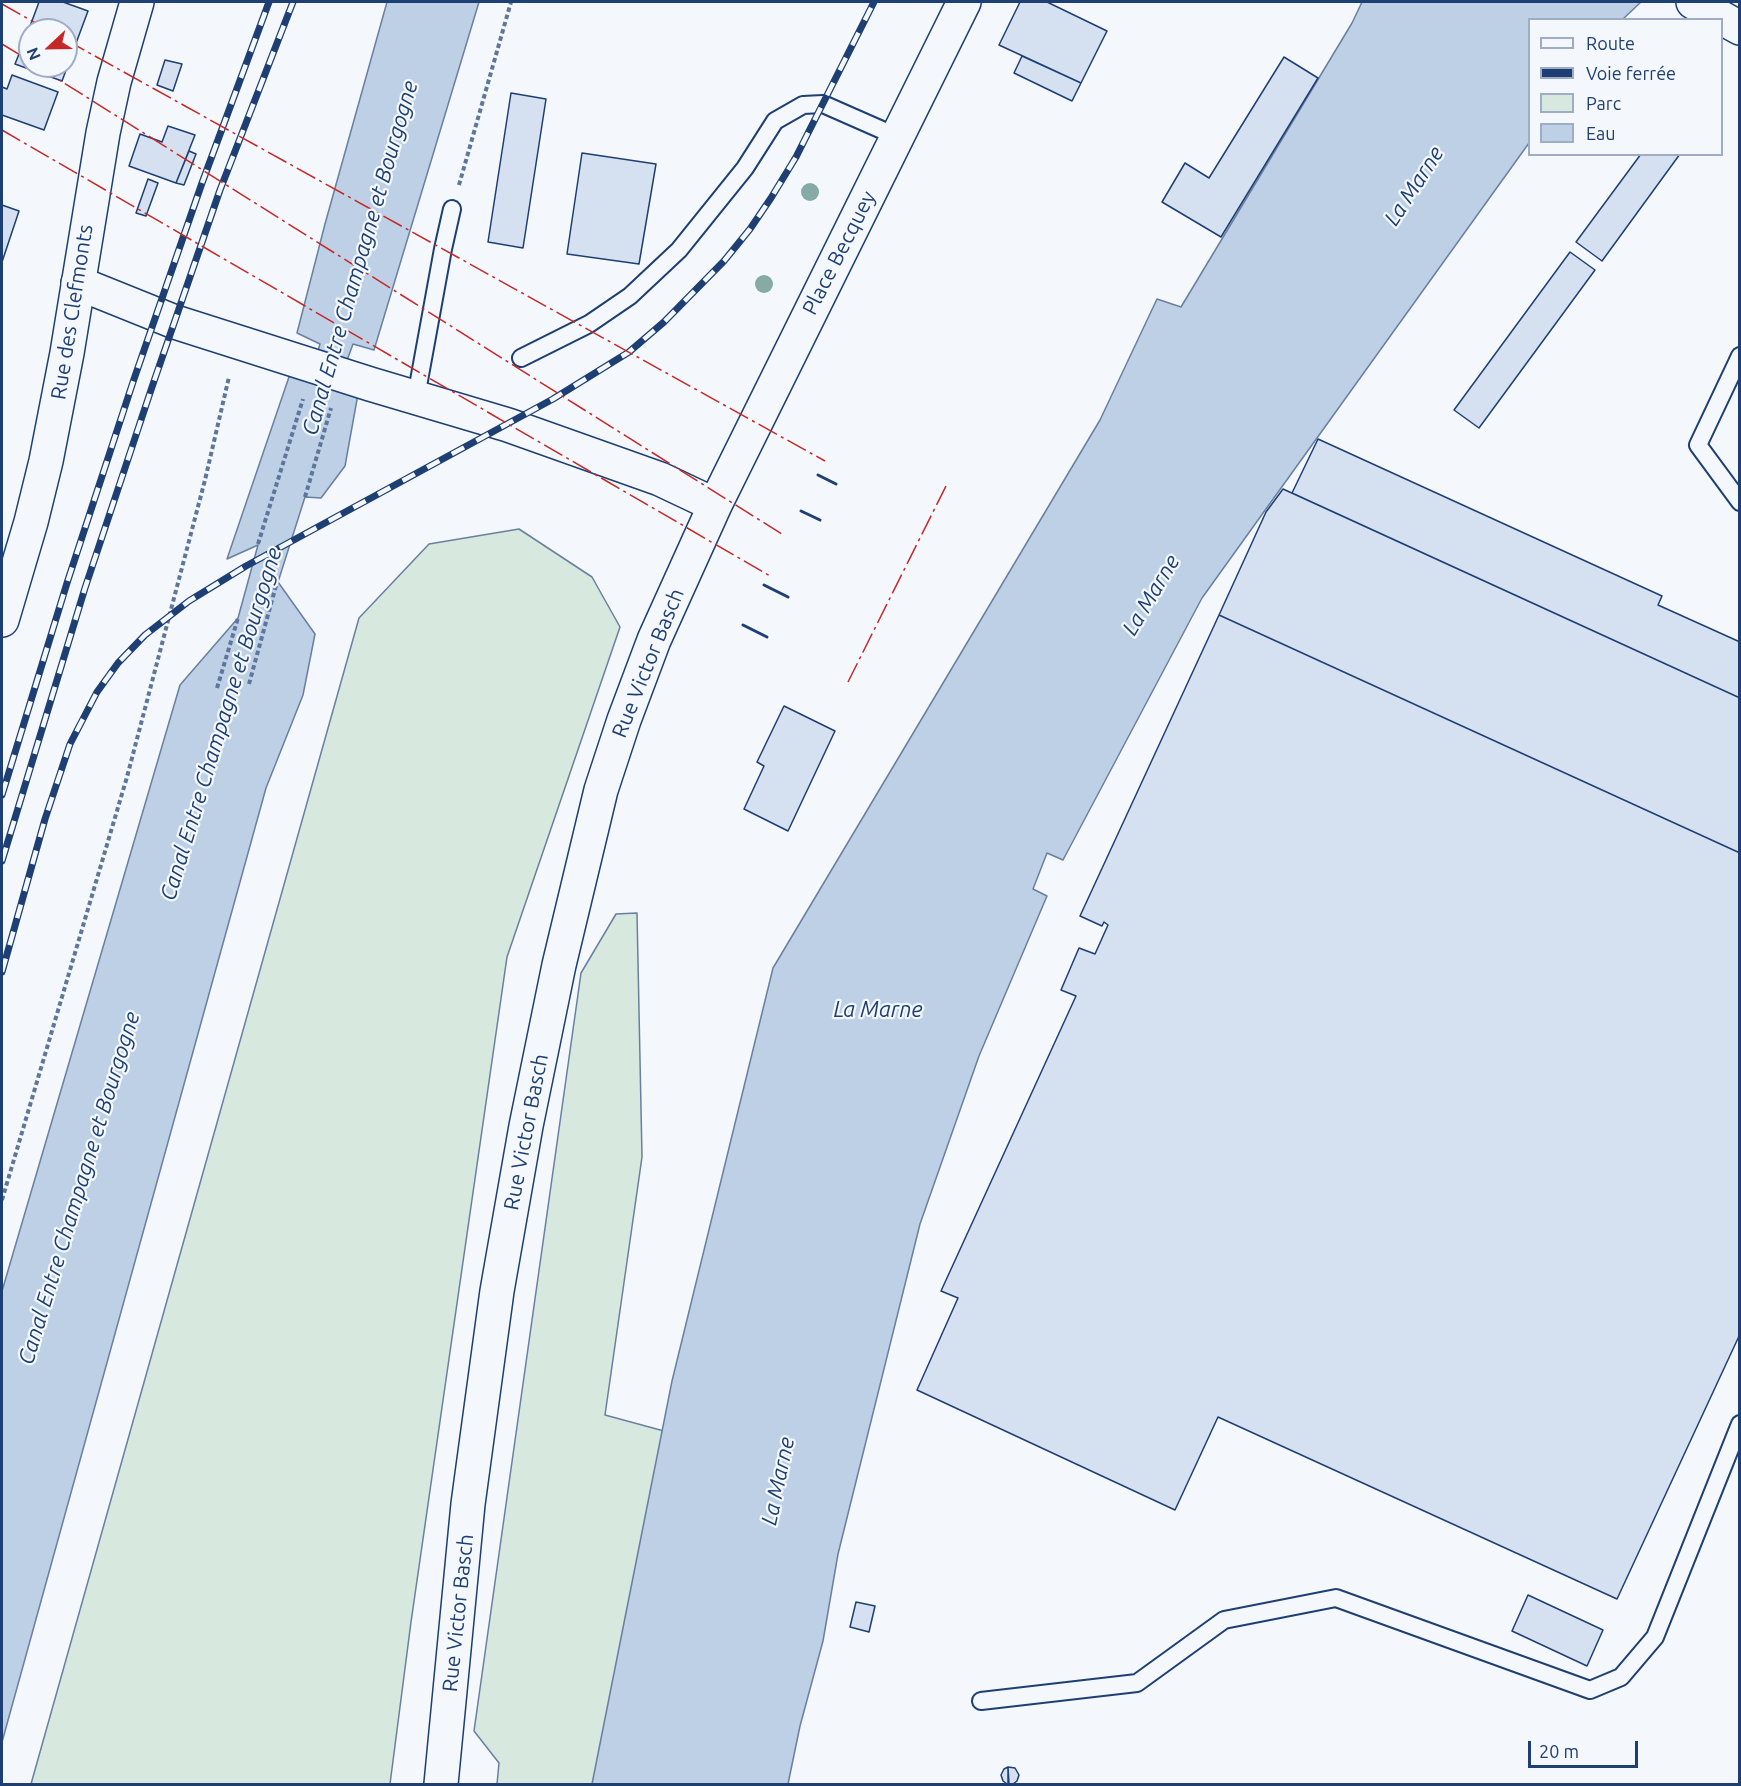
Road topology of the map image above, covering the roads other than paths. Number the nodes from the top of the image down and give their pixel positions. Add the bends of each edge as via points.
1 (137, 2) edge
2 (964, 2) edge
3 (1693, 2) edge
4 (1722, 18) edge
5 (1723, 19) edge
6 (1740, 28) edge
7 (898, 137) junction
8 (452, 209) road end
9 (78, 283) junction
10 (1740, 356) edge
11 (521, 358) dead end
12 (416, 397) junction
13 (1740, 502) edge
14 (715, 505) junction
15 (10, 559) edge
16 (2, 620) edge
17 (1740, 1424) edge
18 (981, 1701) dead end
19 (441, 1785) edge

1 - 9 street, Rue des Clefmonts via 103,133
2 - 7 street, Place Becquey
3 - 4 street
5 - 6 street
7 - 11 lane via 823,104 803,105 776,120 745,168 679,250 630,296 589,324
7 - 14 street, Place Becquey
8 - 12 lane
9 - 12 street via 237,342 307,376 370,384
9 - 15 street, Rue des Clefmonts via 46,461
10 - 13 lane via 1698,445
12 - 14 street via 649,475
14 - 19 street, Rue Victor Basch via 654,640 624,720 601,790 559,965 497,1291 468,1504
15 - 16 street, Rue des Clefmonts
17 - 18 lane via 1655,1637 1621,1677 1590,1690 1336,1598 1224,1620 1137,1683

